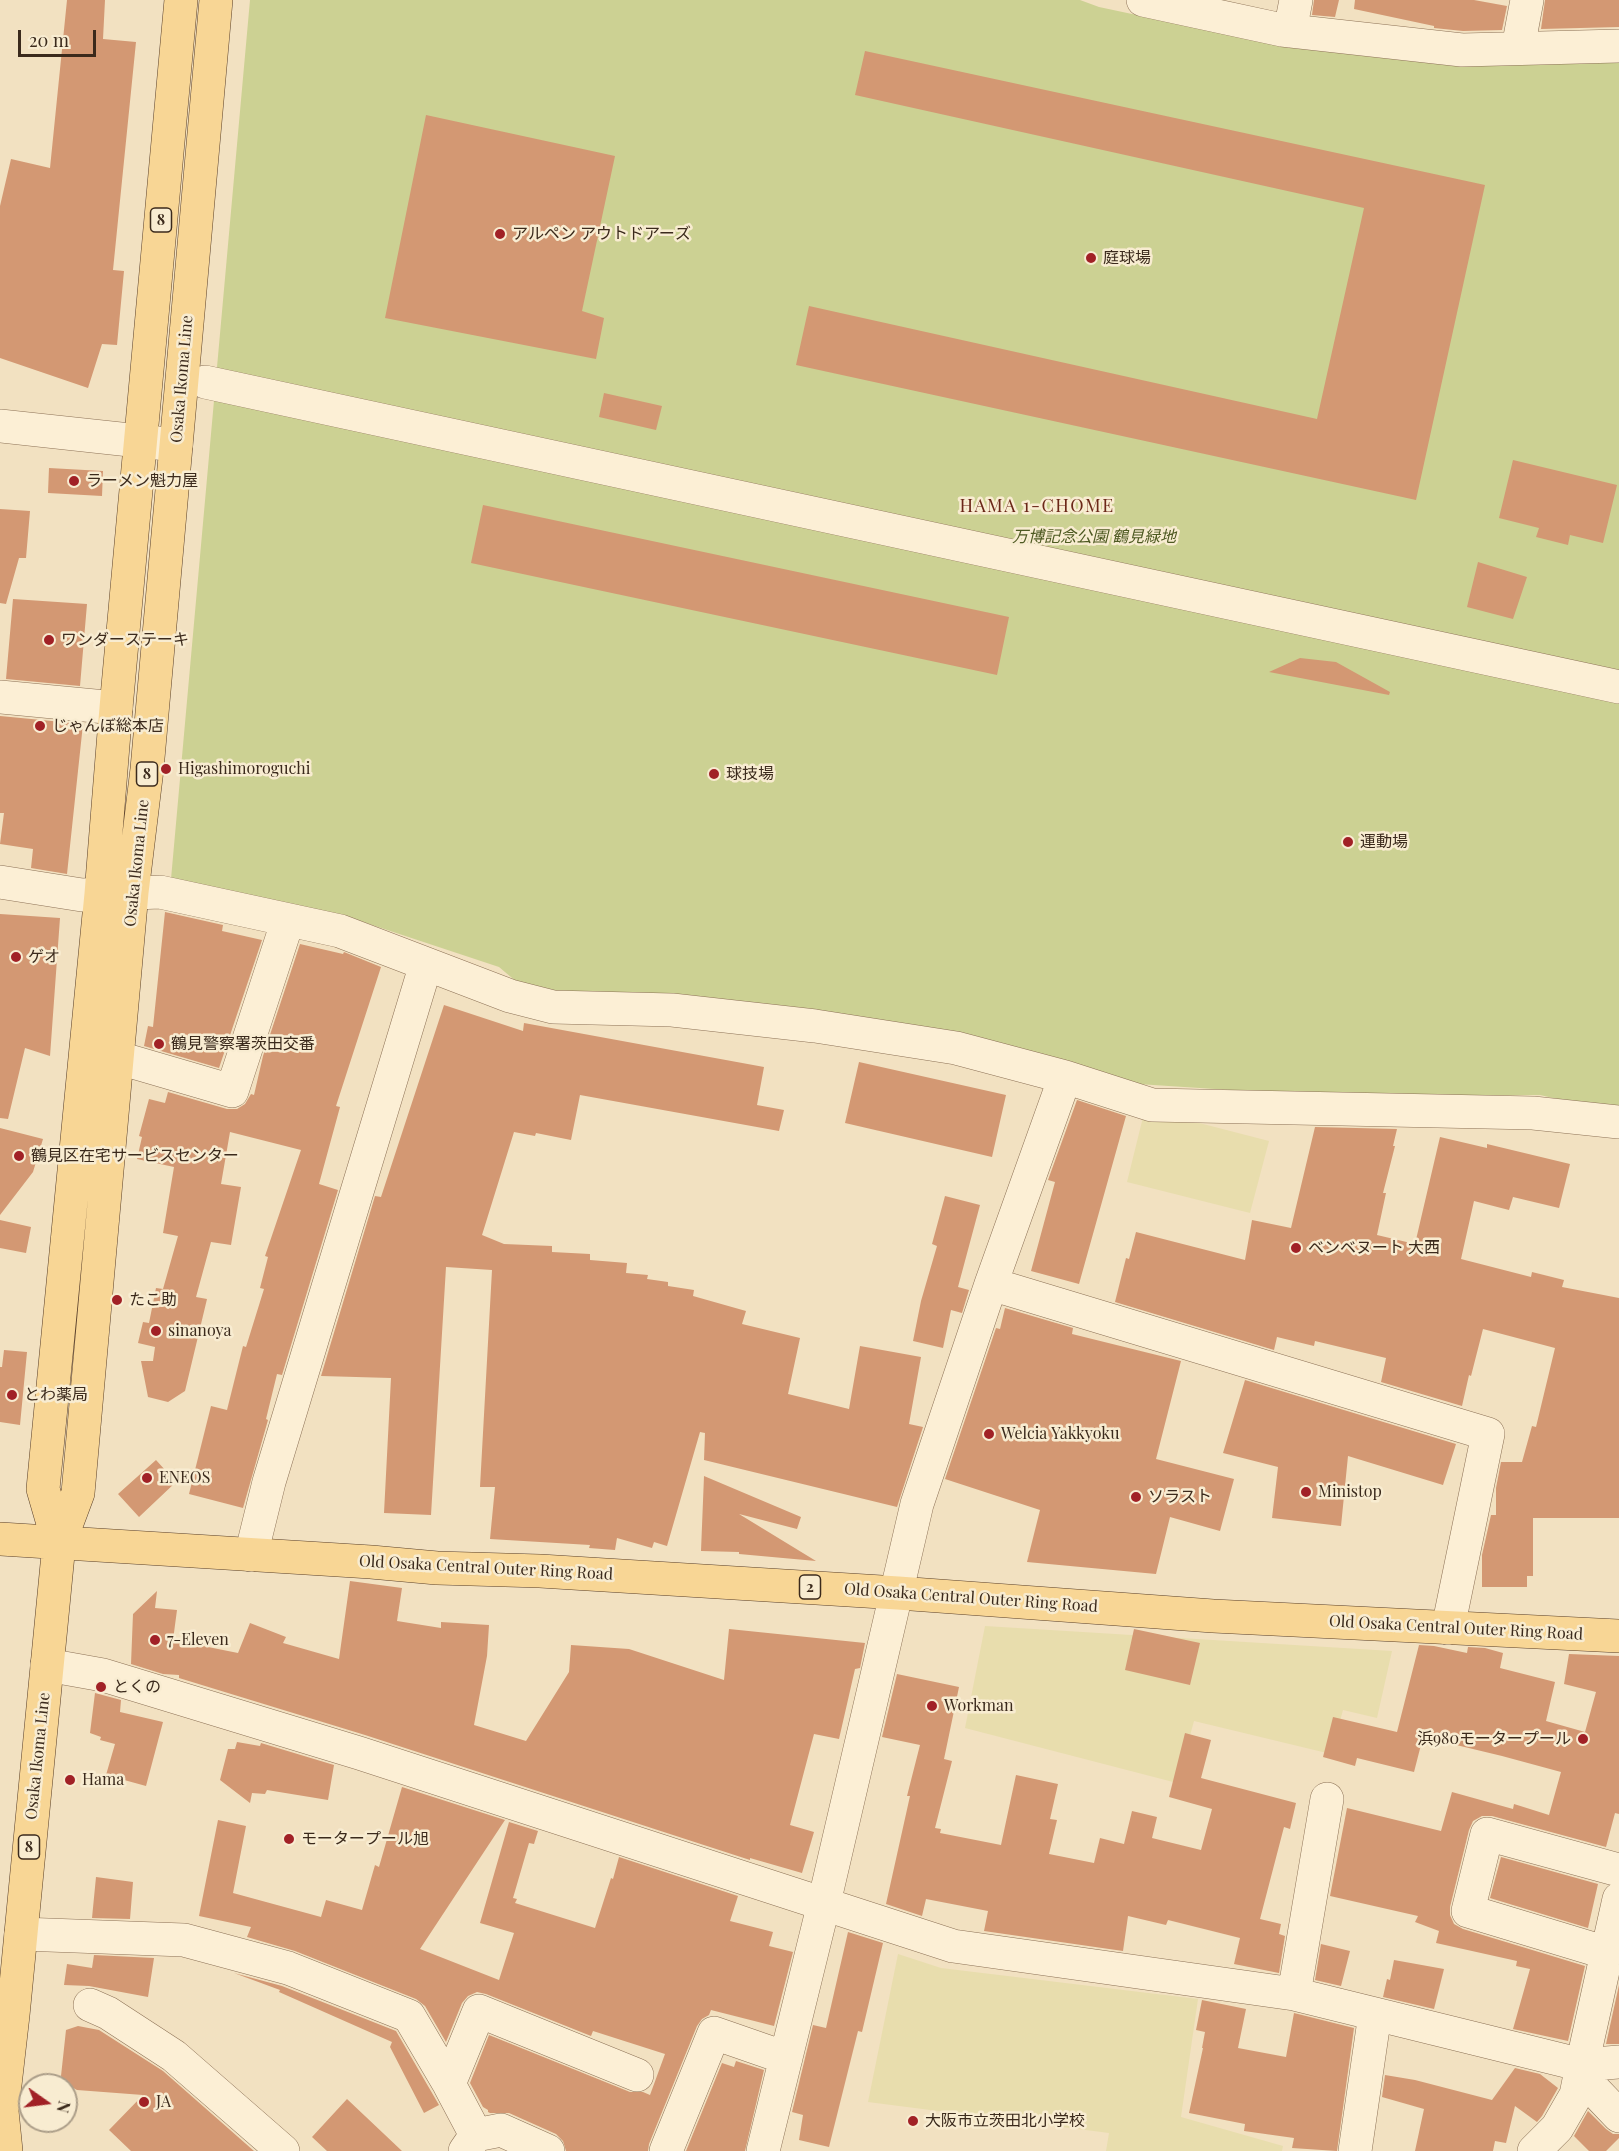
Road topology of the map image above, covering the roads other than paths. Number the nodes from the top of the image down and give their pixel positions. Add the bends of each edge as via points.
1 (181, 0) edge
2 (216, 0) edge
3 (1143, 0) edge
4 (1527, 0) edge
5 (1206, 7) edge
6 (1293, 16) edge
7 (1619, 46) edge
8 (1518, 48) junction
9 (205, 382) dead end
10 (0, 426) edge
11 (140, 441) junction
12 (176, 445) junction
13 (1619, 687) edge
14 (0, 697) edge
15 (116, 708) junction
16 (0, 882) edge
17 (116, 893) junction
18 (288, 920) junction
19 (426, 964) junction
20 (119, 1058) junction
21 (1065, 1077) junction
22 (1619, 1122) edge
23 (991, 1284) junction
24 (0, 1539) edge
25 (58, 1544) junction
26 (251, 1555) junction
27 (898, 1593) junction
28 (1448, 1628) junction
29 (1619, 1636) edge
30 (47, 1665) junction
31 (1327, 1799) dead end
32 (1619, 1870) edge
33 (1619, 1899) edge
34 (825, 1903) junction
35 (21, 1935) junction
36 (1607, 1953) junction
37 (1294, 1994) junction
38 (90, 2005) dead end
39 (1375, 2014) junction
40 (7, 2015) edge
41 (786, 2058) junction
42 (1619, 2062) edge
43 (1581, 2070) junction
44 (637, 2075) dead end
45 (449, 2084) junction
46 (1, 2114) edge
47 (1619, 2115) edge
48 (470, 2143) edge
49 (6, 2151) edge
50 (26, 2151) edge
51 (283, 2151) edge
52 (548, 2151) edge
53 (666, 2151) edge
54 (763, 2151) edge
55 (1355, 2151) edge
56 (1534, 2151) edge

1 - 11 main road, Osaka Ikoma Line / 8
2 - 12 main road, Osaka Ikoma Line / 8
3 - 5 street
4 - 8 street
5 - 6 street
6 - 8 street via 1462,50
7 - 8 street
9 - 13 street
10 - 11 street
11 - 12 street
11 - 15 main road, Osaka Ikoma Line / 8
12 - 17 main road, Osaka Ikoma Line / 8 via 147,769
14 - 15 street
15 - 17 main road, Osaka Ikoma Line / 8
16 - 17 street via 82,895
17 - 18 street via 160,892
17 - 20 main road, Osaka Ikoma Line / 8
17 - 25 main road, Osaka Ikoma Line / 8 via 43,1490
18 - 19 street via 340,931
18 - 20 street via 232,1090
19 - 21 street via 510,996 553,1007 672,1010 815,1026 956,1048
19 - 26 street via 269,1482
20 - 25 main road, Osaka Ikoma Line / 8 via 78,1493
21 - 22 street via 1152,1105 1533,1113
21 - 23 street
23 - 27 street via 917,1504
23 - 28 street via 1488,1434
24 - 25 main road, Old Osaka Central Outer Ring Road / 2
25 - 26 main road, Old Osaka Central Outer Ring Road / 2
25 - 30 main road, Osaka Ikoma Line / 8
26 - 27 main road, Old Osaka Central Outer Ring Road / 2
27 - 28 main road, Old Osaka Central Outer Ring Road / 2
27 - 34 street
28 - 29 main road, Old Osaka Central Outer Ring Road / 2
30 - 34 street via 104,1675 359,1753
30 - 35 main road, Osaka Ikoma Line / 8
31 - 37 street
32 - 36 street via 1487,1834 1468,1911
33 - 36 street
34 - 37 street via 953,1946
34 - 41 street
35 - 40 main road, Osaka Ikoma Line / 8
35 - 45 street via 184,1940 288,1968 410,2016
36 - 43 street
37 - 39 street
38 - 51 street via 174,2056
39 - 43 street
39 - 55 street
40 - 46 main road, Osaka Ikoma Line / 8
41 - 53 street via 714,2033
41 - 54 street
42 - 43 street
43 - 47 street
43 - 56 street via 1576,2095 1557,2128
44 - 45 street via 479,2011
45 - 48 street
46 - 49 main road, Osaka Ikoma Line / 8
46 - 50 main road
48 - 52 street via 501,2130

